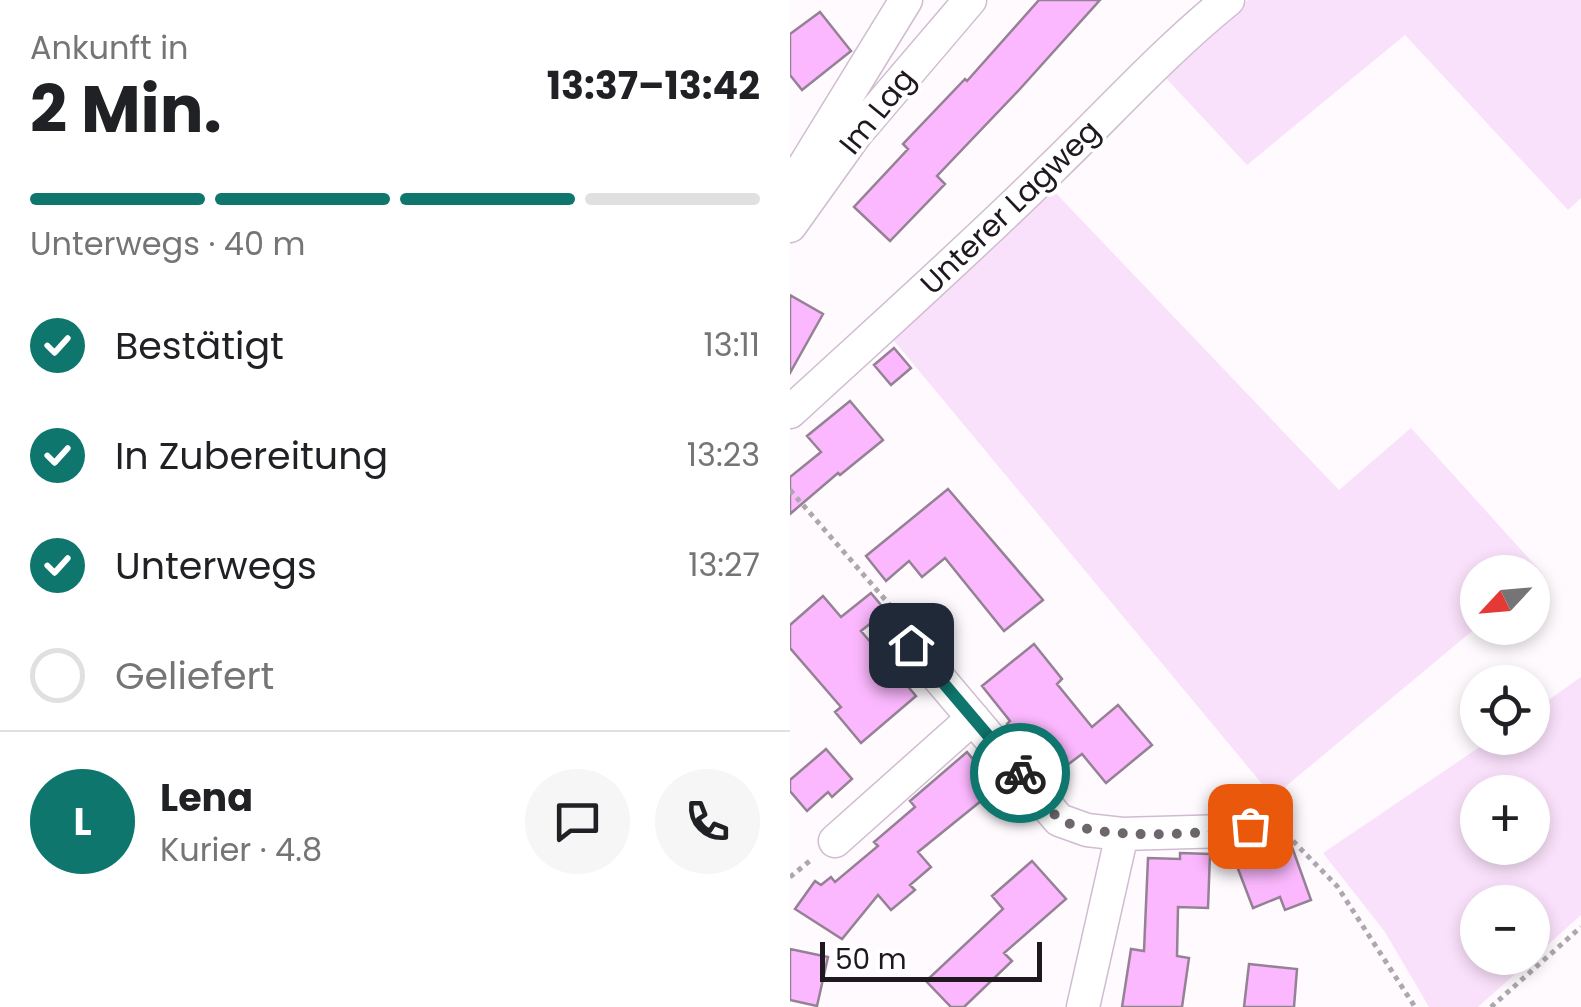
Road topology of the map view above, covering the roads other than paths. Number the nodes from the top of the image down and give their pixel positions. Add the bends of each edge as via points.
1 (906, 0) edge
2 (970, 0) edge
3 (1228, 0) edge
4 (790, 204) edge
5 (790, 226) edge
6 (790, 412) edge
7 (911, 645) road end
8 (973, 718) junction
9 (1274, 821) road end
10 (1122, 834) junction
11 (835, 841) dead end
12 (1083, 1007) edge

1 - 4 street via 801,171
2 - 5 street, Im Lag via 855,135
3 - 6 street, Unterer Lagweg
7 - 8 street
8 - 10 street via 1059,820
8 - 11 street
9 - 10 street via 1227,831
10 - 12 street

